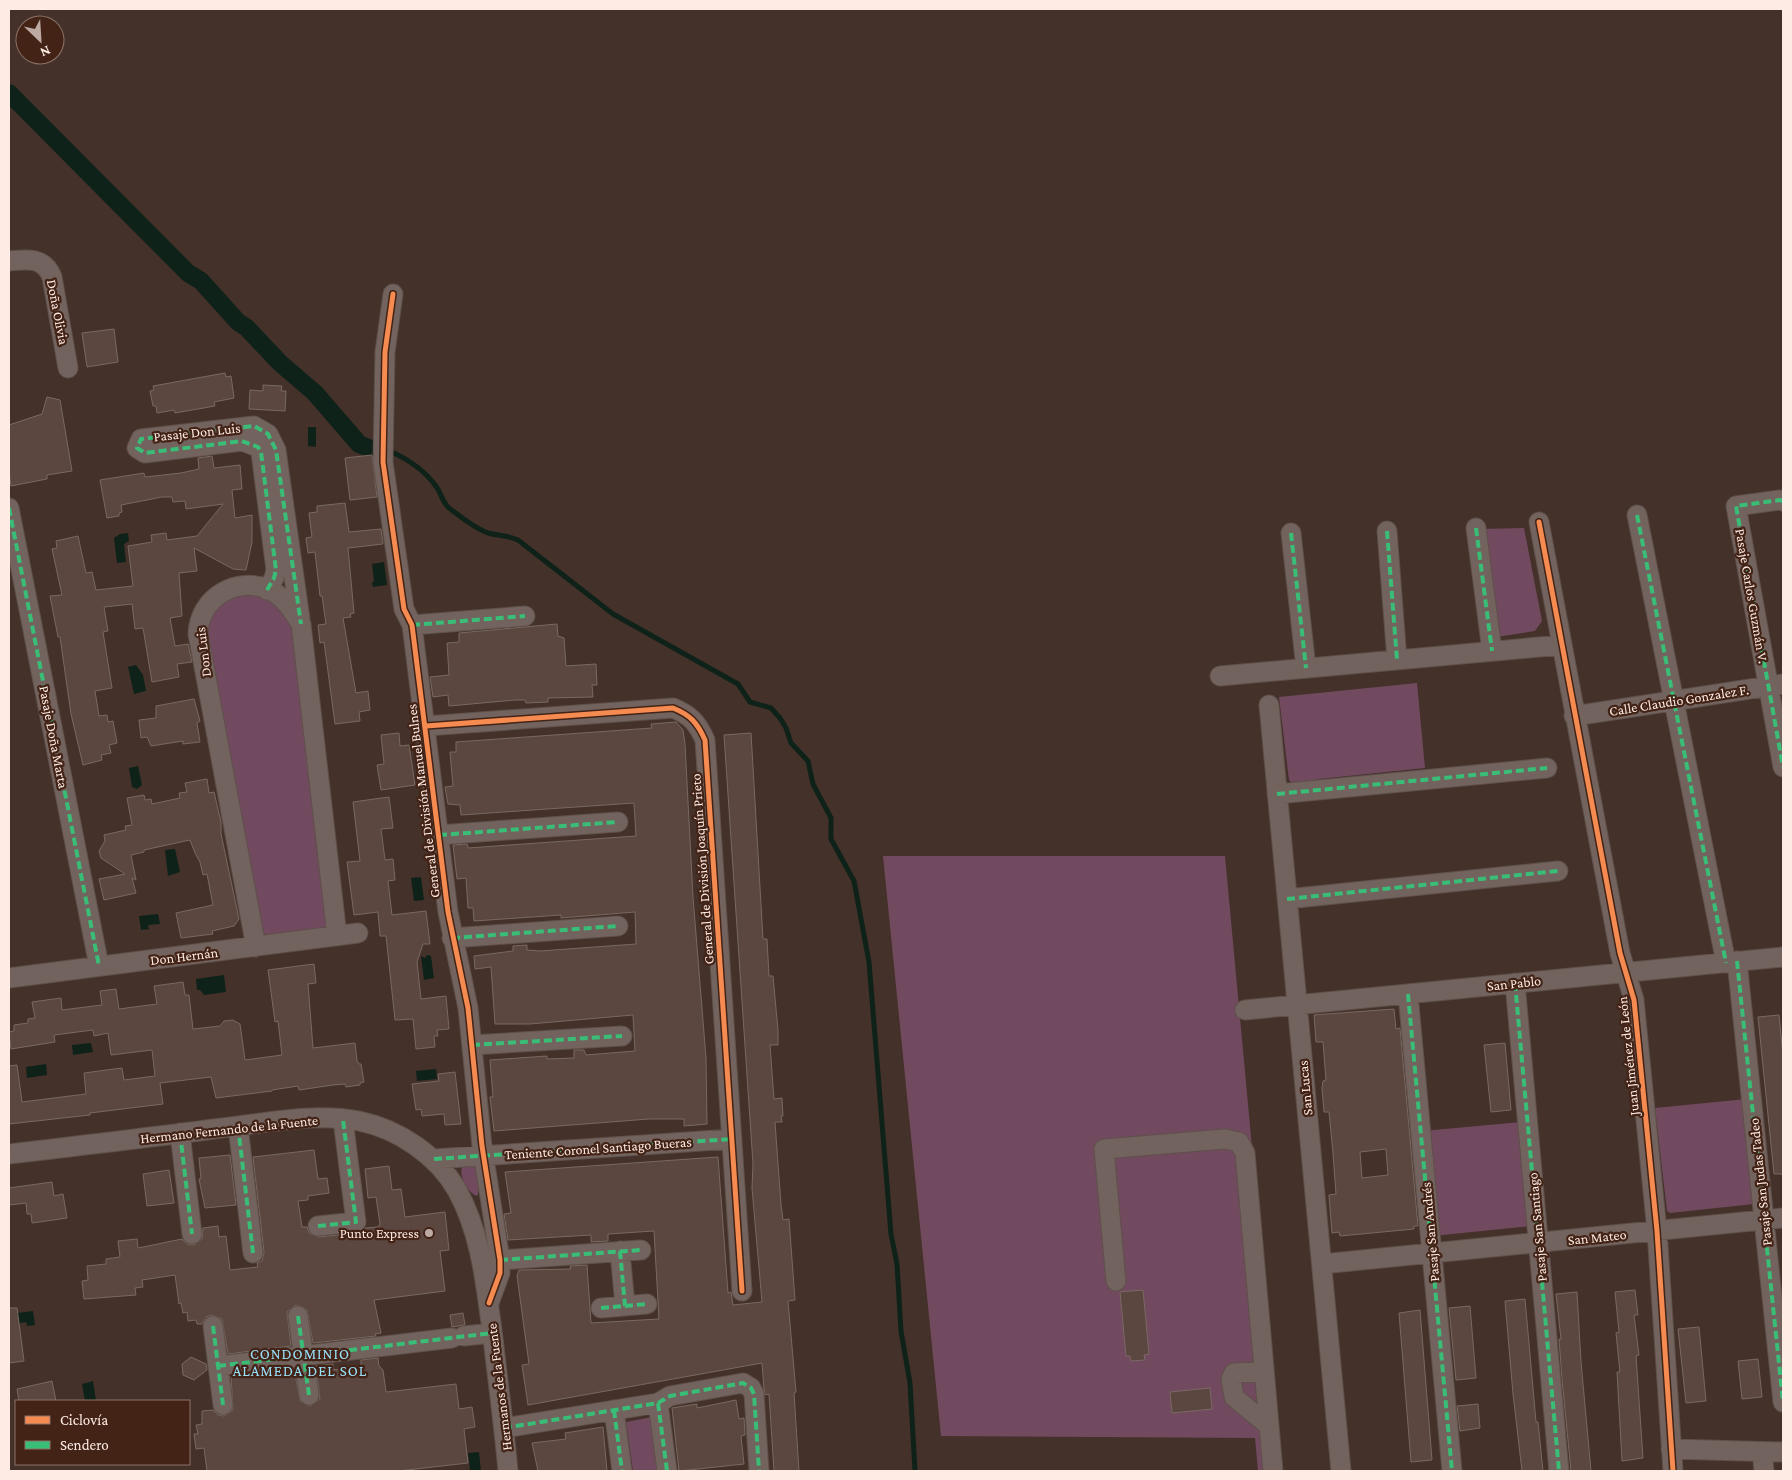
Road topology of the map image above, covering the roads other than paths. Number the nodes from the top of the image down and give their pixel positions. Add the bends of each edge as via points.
1 (9, 261) edge
2 (394, 294) dead end
3 (68, 368) dead end
4 (1783, 501) edge
5 (9, 508) edge
6 (1637, 515) dead end
7 (1539, 522) dead end
8 (1476, 528) dead end
9 (1387, 531) dead end
10 (1291, 533) dead end
11 (275, 557) junction
12 (294, 571) junction
13 (267, 590) junction
14 (525, 616) dead end
15 (301, 624) junction
16 (412, 625) junction
17 (1561, 645) junction
18 (1492, 651) junction
19 (1397, 660) junction
20 (1306, 668) junction
21 (1220, 676) dead end
22 (1776, 685) edge
23 (1675, 700) junction
24 (1269, 705) dead end
25 (1574, 716) junction
26 (426, 726) junction
27 (1547, 768) dead end
28 (1783, 768) edge
29 (1278, 794) junction
30 (618, 822) dead end
31 (439, 835) junction
32 (1558, 871) dead end
33 (1287, 899) junction
34 (618, 926) dead end
35 (358, 933) dead end
36 (337, 936) junction
37 (452, 938) junction
38 (256, 947) junction
39 (1783, 957) edge
40 (1731, 962) junction
41 (99, 966) junction
42 (1625, 971) junction
43 (9, 978) edge
44 (1515, 983) junction
45 (1408, 994) junction
46 (1297, 1004) junction
47 (1245, 1010) dead end
48 (622, 1036) dead end
49 (472, 1045) junction
50 (343, 1120) junction
51 (238, 1126) junction
52 (180, 1134) junction
53 (732, 1139) junction
54 (9, 1154) edge
55 (484, 1156) junction
56 (434, 1159) junction
57 (1783, 1218) edge
58 (1764, 1220) junction
59 (318, 1226) dead end
60 (1657, 1231) junction
61 (192, 1234) dead end
62 (1538, 1242) junction
63 (641, 1250) dead end
64 (620, 1252) junction
65 (253, 1253) dead end
66 (1432, 1253) junction
67 (500, 1260) junction
68 (1322, 1264) junction
69 (1116, 1281) dead end
70 (742, 1291) dead end
71 (489, 1303) junction
72 (647, 1304) dead end
73 (625, 1306) junction
74 (601, 1308) dead end
75 (298, 1316) dead end
76 (213, 1326) dead end
77 (492, 1333) junction
78 (304, 1356) junction
79 (218, 1366) junction
80 (1264, 1371) junction
81 (309, 1395) dead end
82 (1783, 1402) edge
83 (658, 1403) junction
84 (222, 1405) dead end
85 (614, 1410) junction
86 (1270, 1426) junction
87 (504, 1428) junction
88 (1671, 1449) junction
89 (1762, 1452) junction
90 (1783, 1452) edge
91 (508, 1471) edge
92 (622, 1471) edge
93 (667, 1471) edge
94 (759, 1471) edge
95 (1274, 1471) edge
96 (1341, 1471) edge
97 (1452, 1471) edge
98 (1559, 1471) edge
99 (1673, 1471) edge
100 (1764, 1471) edge

1 - 3 street, Doña Olivia via 36,260 48,268
2 - 16 street, General de División Manuel Bulnes via 385,352 383,462 404,610
4 - 22 street, Pasaje Carlos Guzmán V. via 1736,506
5 - 41 street, Pasaje Doña Marta
6 - 23 street, Pasaje San Judas Tadeo
7 - 17 street, Juan Jiménez de León
8 - 18 street
9 - 19 street
10 - 20 street
11 - 12 street
11 - 12 street, Pasaje Don Luis via 258,447 242,441 145,453 137,448 139,442 145,438 254,426 262,429 276,450
11 - 13 street, Pasaje Don Luis via 274,578
12 - 15 street, Pasaje Don Luis
13 - 15 street, Don Luis via 284,600
13 - 38 street, Don Luis via 255,586 242,587 217,594 201,615 198,634
14 - 16 street
15 - 36 street, Don Luis
16 - 26 street, General de División Manuel Bulnes
17 - 18 street
17 - 25 street, Juan Jiménez de León
18 - 19 street
19 - 20 street
20 - 21 street
22 - 23 street, Calle Claudio Gonzalez F.
22 - 28 street, Pasaje Carlos Guzmán V.
23 - 25 street, Calle Claudio Gonzalez F.
23 - 40 street, Pasaje San Judas Tadeo
24 - 29 street, San Lucas
25 - 42 street, Juan Jiménez de León
26 - 31 street, General de División Manuel Bulnes
26 - 53 street, General de División Joaquín Prieto via 673,708 689,715 698,725 705,740
27 - 29 street
29 - 33 street, San Lucas
30 - 31 street
31 - 37 street, General de División Manuel Bulnes
32 - 33 street
33 - 46 street, San Lucas
34 - 37 street
35 - 36 street, Don Hernán
36 - 38 street, Don Hernán
37 - 49 street, General de División Manuel Bulnes via 463,975
38 - 41 street, Don Hernán
39 - 40 street, San Pablo
40 - 42 street, San Pablo
40 - 58 street, Pasaje San Judas Tadeo
41 - 43 street, Don Hernán
42 - 44 street, San Pablo
42 - 60 street, Juan Jiménez de León via 1634,1000
44 - 45 street, San Pablo
44 - 62 street, Pasaje San Santiago
45 - 46 street, San Pablo
45 - 66 street, Pasaje San Andrés
46 - 47 street, San Pablo
46 - 68 street, San Lucas
48 - 49 street
49 - 55 street, General de División Manuel Bulnes
50 - 51 street, Hermano Fernando de la Fuente via 305,1119
50 - 56 street, Hermano Fernando de la Fuente via 360,1121 396,1134
50 - 59 street via 356,1222
51 - 52 street, Hermano Fernando de la Fuente
51 - 65 street
52 - 54 street, Hermano Fernando de la Fuente
52 - 61 street
53 - 55 street, Teniente Coronel Santiago Bueras
53 - 70 street, General de División Joaquín Prieto
55 - 56 street, Teniente Coronel Santiago Bueras
55 - 67 street, General de División Manuel Bulnes
56 - 71 street, Hermano Fernando de la Fuente via 458,1191 469,1218 480,1250
57 - 58 street, San Mateo
58 - 60 street, San Mateo
58 - 82 street, Pasaje San Judas Tadeo
60 - 62 street, San Mateo
60 - 88 street, Juan Jiménez de León
62 - 66 street, San Mateo
62 - 98 street, Pasaje San Santiago
63 - 64 street
64 - 67 street
64 - 73 street
66 - 68 street, San Mateo
66 - 97 street, Pasaje San Andrés
67 - 71 street, General de División Manuel Bulnes via 498,1280
68 - 96 street, San Lucas
69 - 80 street via 1104,1149 1225,1139 1239,1142 1245,1153
71 - 77 street, Hermanos de la Fuente
72 - 73 street
73 - 74 street
75 - 78 street
76 - 79 street
77 - 78 street
77 - 87 street, Hermanos de la Fuente
78 - 79 street
78 - 81 street
79 - 84 street
80 - 86 street
80 - 86 street via 1234,1373 1231,1379 1234,1397
83 - 85 street
83 - 93 street
83 - 94 street via 670,1396 743,1383 748,1385 754,1394
85 - 87 street
85 - 92 street
86 - 95 street
87 - 91 street, Hermanos de la Fuente
88 - 89 street
88 - 99 street, Juan Jiménez de León
89 - 90 street
89 - 100 street

